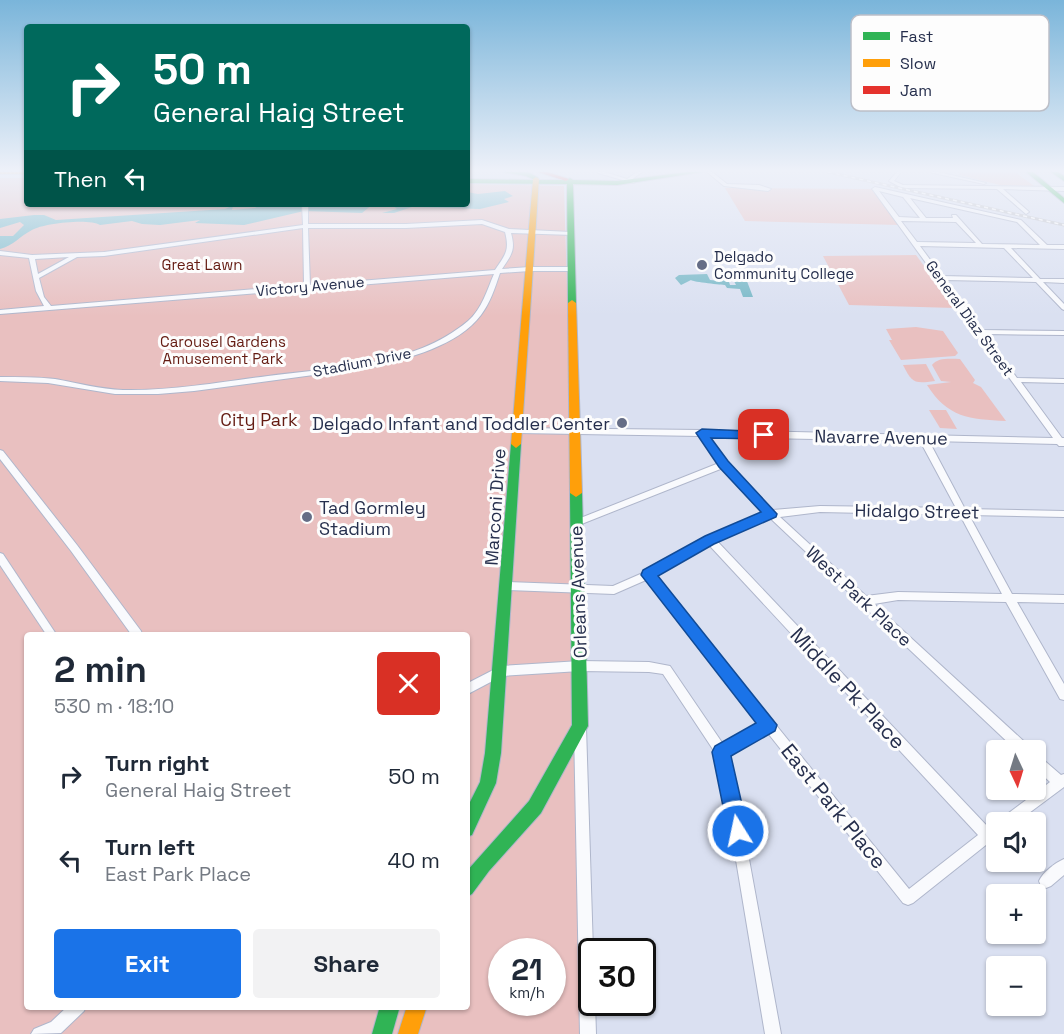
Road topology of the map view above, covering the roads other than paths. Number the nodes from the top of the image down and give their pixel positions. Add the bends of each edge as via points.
1 (306, 220) edge
2 (535, 220) edge
3 (570, 220) edge
4 (898, 220) edge
5 (958, 220) edge
6 (1016, 220) edge
7 (306, 226) junction
8 (508, 231) junction
9 (532, 232) junction
10 (571, 234) junction
11 (916, 244) junction
12 (981, 246) junction
13 (1006, 246) junction
14 (1045, 246) junction
15 (1064, 247) edge
16 (0, 253) edge
17 (32, 256) junction
18 (76, 256) junction
19 (530, 268) junction
20 (572, 269) junction
21 (497, 271) junction
22 (37, 277) junction
23 (942, 278) junction
24 (1038, 281) junction
25 (1064, 281) edge
26 (307, 287) junction
27 (49, 308) junction
28 (1064, 308) edge
29 (0, 312) edge
30 (981, 332) junction
31 (1064, 333) edge
32 (0, 379) edge
33 (1016, 380) junction
34 (1064, 381) edge
35 (518, 430) junction
36 (575, 431) junction
37 (702, 433) junction
38 (923, 438) junction
39 (1063, 443) edge
40 (0, 453) edge
41 (724, 464) junction
42 (964, 513) junction
43 (771, 514) junction
44 (1064, 514) edge
45 (576, 523) junction
46 (710, 540) junction
47 (0, 557) edge
48 (648, 575) junction
49 (507, 586) junction
50 (577, 589) junction
51 (1008, 596) junction
52 (1064, 599) edge
53 (864, 601) junction
54 (50, 632) edge
55 (136, 632) edge
56 (580, 666) junction
57 (501, 670) junction
58 (470, 688) edge
59 (1064, 695) edge
60 (769, 725) junction
61 (580, 726) junction
62 (1013, 740) edge
63 (721, 752) junction
64 (1046, 769) edge
65 (1062, 782) edge
66 (1020, 812) edge
67 (470, 821) edge
68 (986, 827) edge
69 (986, 838) edge
70 (1064, 866) edge
71 (1046, 880) dead end
72 (470, 883) edge
73 (75, 1010) edge
74 (389, 1010) edge
75 (416, 1010) edge
76 (39, 1034) edge
77 (382, 1034) edge
78 (408, 1034) edge
79 (588, 1034) edge
80 (772, 1034) edge

1 - 7 street
2 - 9 street, Marconi Drive
3 - 10 street, Orleans Avenue
4 - 11 street, General Diaz Street
5 - 12 street
6 - 14 street
7 - 8 street via 482,222
7 - 18 street
7 - 26 street
8 - 9 street
8 - 21 street, Stadium Drive via 510,252
9 - 10 street
9 - 19 street, Marconi Drive
10 - 20 street, Orleans Avenue
11 - 12 street
11 - 23 street, General Diaz Street
12 - 13 street
13 - 14 street
13 - 24 street
14 - 15 street
16 - 17 street
17 - 18 street
17 - 22 street
18 - 22 street
19 - 20 street, Victory Avenue
19 - 21 street, Victory Avenue
19 - 35 street, Marconi Drive
20 - 36 street, Orleans Avenue
21 - 26 street, Victory Avenue
21 - 32 street, Stadium Drive via 482,309 471,322 435,346 375,363 160,391 104,390
22 - 27 street via 41,298
23 - 24 street
23 - 30 street, General Diaz Street
24 - 25 street
24 - 28 street
26 - 27 street, Victory Avenue
27 - 29 street, Victory Avenue
30 - 31 street
30 - 33 street, General Diaz Street
33 - 34 street
33 - 39 street, General Diaz Street
35 - 36 street, Navarre Avenue
35 - 49 street, Marconi Drive
36 - 37 street, Navarre Avenue
36 - 45 street, Orleans Avenue
37 - 38 street, Navarre Avenue
37 - 41 street, West Park Place
38 - 39 street, Navarre Avenue
38 - 42 street
40 - 55 street
41 - 43 street, West Park Place
41 - 45 street
42 - 43 street, Hidalgo Street via 820,509
42 - 44 street, Hidalgo Street
42 - 51 street
43 - 46 street, Hidalgo Street
43 - 53 street, West Park Place
45 - 50 street, Orleans Avenue
46 - 48 street, Hidalgo Street
46 - 68 street, Middle Pk Place
47 - 54 street
48 - 50 street, Hidalgo Street via 614,590
48 - 60 street, East Park Place
49 - 50 street, Hidalgo Street
49 - 57 street, Marconi Drive
50 - 56 street, Orleans Avenue
51 - 52 street
51 - 53 street via 898,596
51 - 59 street
53 - 62 street, West Park Place
56 - 57 street
56 - 61 street, Orleans Avenue
56 - 63 street via 666,670
57 - 58 street
57 - 67 street, Marconi Drive via 488,783
60 - 63 street
60 - 69 street, East Park Place via 908,898
61 - 72 street via 535,807
61 - 79 street, Orleans Avenue
63 - 80 street
64 - 65 street
65 - 66 street
70 - 71 street
73 - 76 street via 56,1028
74 - 77 street
75 - 78 street

